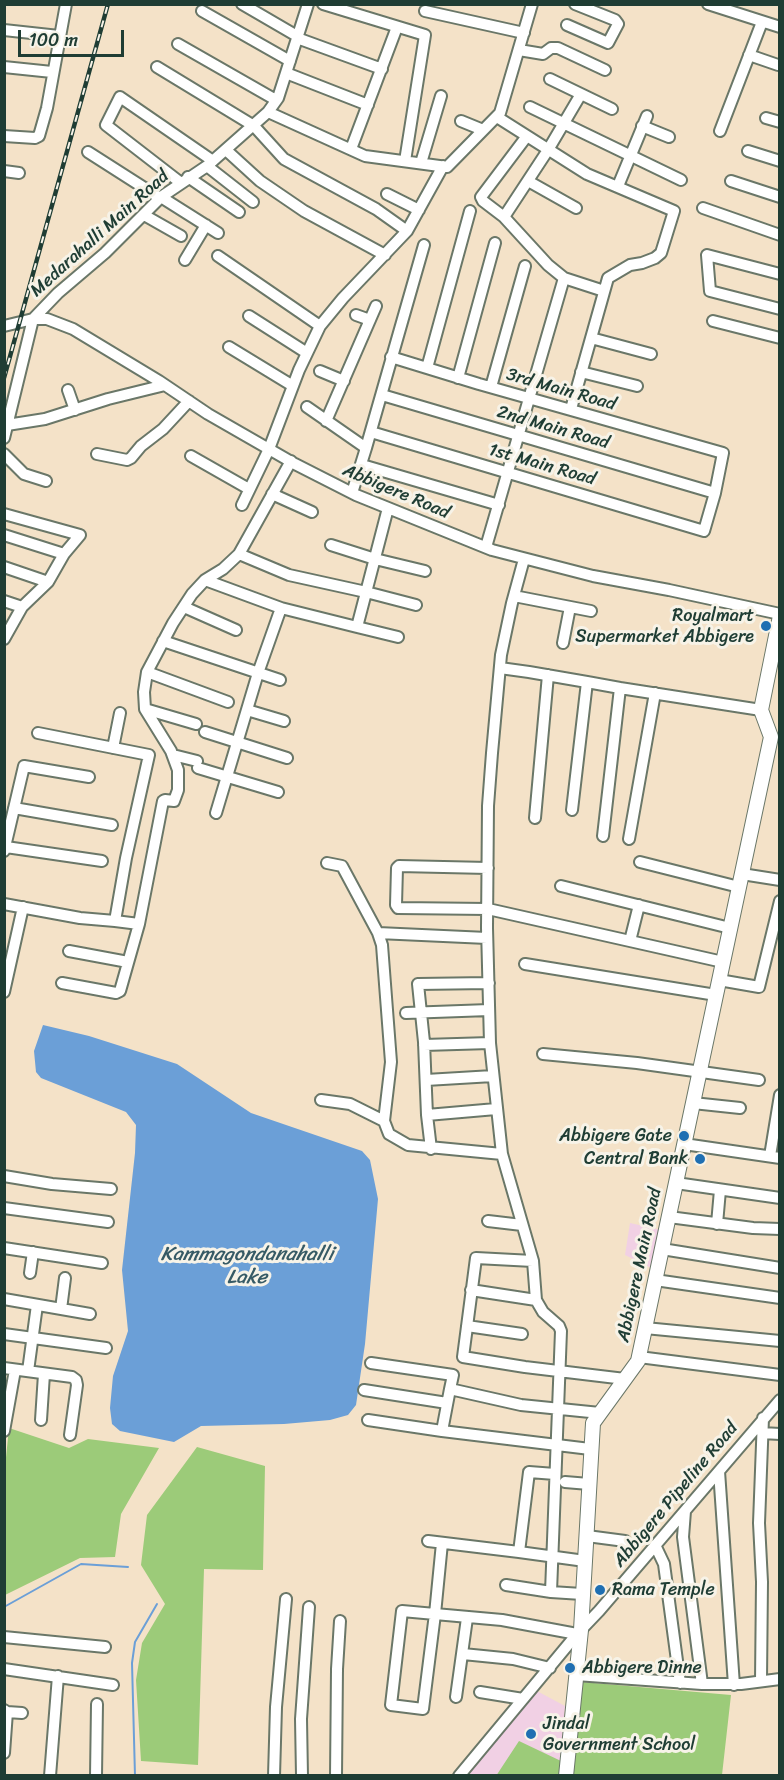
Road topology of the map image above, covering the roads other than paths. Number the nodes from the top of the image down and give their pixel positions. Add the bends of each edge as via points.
1 (66, 4) edge
2 (242, 4) edge
3 (308, 4) edge
4 (323, 4) edge
5 (532, 4) edge
6 (575, 4) edge
7 (708, 4) edge
8 (723, 7) edge
9 (202, 11) dead end
10 (424, 11) dead end
11 (762, 22) junction
12 (567, 25) dead end
13 (397, 27) junction
14 (780, 27) edge
15 (4, 30) edge
16 (524, 33) junction
17 (59, 36) junction
18 (297, 37) junction
19 (178, 44) dead end
20 (519, 50) junction
21 (749, 54) junction
22 (290, 61) junction
23 (778, 65) dead end
24 (4, 67) edge
25 (157, 67) dead end
26 (382, 69) junction
27 (605, 70) dead end
28 (52, 72) junction
29 (286, 74) junction
30 (550, 79) dead end
31 (581, 94) junction
32 (441, 96) dead end
33 (276, 100) junction
34 (368, 105) junction
35 (530, 107) dead end
36 (612, 109) dead end
37 (268, 112) junction
38 (496, 117) junction
39 (766, 118) dead end
40 (461, 121) dead end
41 (780, 122) edge
42 (564, 124) junction
43 (254, 126) junction
44 (483, 130) junction
45 (720, 131) dead end
46 (4, 136) edge
47 (527, 136) junction
48 (669, 137) dead end
49 (351, 149) junction
50 (226, 150) junction
51 (548, 150) junction
52 (748, 151) dead end
53 (88, 152) dead end
54 (630, 156) junction
55 (405, 161) junction
56 (780, 161) edge
57 (422, 163) junction
58 (210, 164) junction
59 (444, 166) junction
60 (4, 171) edge
61 (19, 172) dead end
62 (185, 180) junction
63 (681, 180) dead end
64 (528, 181) junction
65 (731, 181) dead end
66 (618, 186) junction
67 (387, 194) dead end
68 (780, 197) edge
69 (161, 198) junction
70 (253, 202) dead end
71 (576, 208) dead end
72 (703, 208) dead end
73 (419, 210) junction
74 (470, 211) dead end
75 (239, 212) dead end
76 (144, 214) junction
77 (504, 217) junction
78 (206, 225) junction
79 (407, 231) junction
80 (218, 233) dead end
81 (780, 235) edge
82 (181, 236) dead end
83 (495, 243) dead end
84 (424, 245) dead end
85 (385, 255) junction
86 (218, 256) dead end
87 (185, 260) dead end
88 (525, 266) dead end
89 (780, 274) edge
90 (564, 278) junction
91 (601, 290) dead end
92 (376, 306) dead end
93 (780, 309) edge
94 (356, 315) dead end
95 (249, 316) dead end
96 (33, 319) junction
97 (370, 321) junction
98 (713, 321) dead end
99 (4, 326) edge
100 (320, 326) junction
101 (591, 338) junction
102 (780, 338) edge
103 (229, 347) dead end
104 (307, 353) junction
105 (651, 354) dead end
106 (391, 357) junction
107 (427, 368) junction
108 (320, 371) dead end
109 (581, 372) junction
110 (458, 378) junction
111 (344, 381) junction
112 (165, 385) junction
113 (292, 386) junction
114 (638, 386) dead end
115 (491, 387) junction
116 (68, 390) dead end
117 (382, 395) junction
118 (531, 398) junction
119 (189, 401) junction
120 (307, 407) dead end
121 (571, 409) junction
122 (75, 410) junction
123 (326, 421) junction
124 (7, 425) junction
125 (371, 432) junction
126 (520, 435) junction
127 (4, 438) edge
128 (366, 448) junction
129 (268, 449) junction
130 (4, 454) edge
131 (97, 454) dead end
132 (191, 456) dead end
133 (291, 461) junction
134 (362, 465) junction
135 (509, 472) junction
136 (46, 482) dead end
137 (249, 489) junction
138 (352, 493) junction
139 (715, 493) junction
140 (272, 494) junction
141 (242, 505) dead end
142 (499, 505) junction
143 (388, 508) junction
144 (312, 512) dead end
145 (4, 514) edge
146 (4, 535) edge
147 (331, 545) dead end
148 (486, 548) junction
149 (64, 554) junction
150 (239, 554) junction
151 (375, 559) junction
152 (524, 559) junction
153 (4, 567) edge
154 (425, 570) dead end
155 (205, 580) junction
156 (48, 582) junction
157 (366, 592) junction
158 (514, 596) junction
159 (4, 601) edge
160 (416, 605) dead end
161 (22, 607) junction
162 (184, 607) junction
163 (570, 607) junction
164 (281, 608) junction
165 (591, 611) dead end
166 (780, 615) edge
167 (357, 627) junction
168 (236, 630) dead end
169 (398, 637) dead end
170 (4, 639) edge
171 (163, 641) junction
172 (563, 643) dead end
173 (500, 668) junction
174 (147, 672) junction
175 (258, 673) junction
176 (548, 675) junction
177 (280, 680) dead end
178 (587, 682) junction
179 (620, 688) junction
180 (655, 693) junction
181 (228, 702) dead end
182 (145, 709) junction
183 (247, 710) junction
184 (760, 710) junction
185 (120, 712) dead end
186 (284, 721) dead end
187 (38, 733) dead end
188 (237, 742) junction
189 (113, 748) junction
190 (774, 753) edge
191 (172, 755) junction
192 (287, 758) dead end
193 (89, 777) dead end
194 (227, 777) junction
195 (278, 792) dead end
196 (14, 808) junction
197 (572, 810) dead end
198 (216, 813) dead end
199 (534, 818) dead end
200 (112, 825) dead end
201 (603, 836) dead end
202 (629, 839) dead end
203 (5, 849) edge
204 (102, 861) dead end
205 (640, 862) dead end
206 (327, 863) dead end
207 (488, 868) junction
208 (741, 880) junction
209 (780, 880) edge
210 (561, 886) dead end
211 (780, 901) edge
212 (4, 904) edge
213 (639, 905) junction
214 (23, 907) junction
215 (488, 909) junction
216 (115, 921) junction
217 (139, 924) junction
218 (730, 928) junction
219 (378, 933) junction
220 (487, 938) junction
221 (630, 941) junction
222 (69, 951) dead end
223 (128, 962) junction
224 (723, 962) junction
225 (525, 964) dead end
226 (7, 980) edge
227 (719, 980) junction
228 (62, 983) dead end
229 (489, 983) junction
230 (4, 992) edge
231 (716, 995) junction
232 (489, 1010) junction
233 (405, 1013) dead end
234 (421, 1013) junction
235 (490, 1043) junction
236 (424, 1046) junction
237 (543, 1054) dead end
238 (700, 1071) junction
239 (493, 1076) junction
240 (426, 1080) junction
241 (759, 1080) dead end
242 (780, 1095) edge
243 (321, 1100) dead end
244 (693, 1103) junction
245 (740, 1108) dead end
246 (496, 1109) junction
247 (427, 1115) junction
248 (384, 1121) junction
249 (684, 1144) junction
250 (430, 1149) junction
251 (502, 1154) junction
252 (775, 1157) edge
253 (4, 1176) edge
254 (676, 1183) junction
255 (111, 1189) dead end
256 (720, 1190) junction
257 (780, 1198) edge
258 (4, 1208) edge
259 (669, 1217) junction
260 (488, 1221) dead end
261 (108, 1222) dead end
262 (717, 1224) junction
263 (522, 1225) junction
264 (780, 1229) edge
265 (4, 1248) edge
266 (662, 1250) junction
267 (33, 1252) junction
268 (533, 1262) junction
269 (102, 1263) dead end
270 (780, 1268) edge
271 (30, 1273) dead end
272 (65, 1278) dead end
273 (656, 1280) junction
274 (471, 1290) junction
275 (780, 1298) edge
276 (4, 1299) edge
277 (536, 1300) junction
278 (38, 1305) junction
279 (61, 1309) junction
280 (90, 1314) dead end
281 (467, 1326) junction
282 (645, 1328) junction
283 (4, 1334) edge
284 (522, 1334) dead end
285 (34, 1339) junction
286 (780, 1341) edge
287 (106, 1348) dead end
288 (639, 1357) junction
289 (371, 1364) dead end
290 (10, 1369) edge
291 (28, 1371) junction
292 (559, 1371) junction
293 (44, 1374) junction
294 (780, 1375) edge
295 (625, 1379) junction
296 (450, 1389) junction
297 (364, 1390) dead end
298 (780, 1400) edge
299 (447, 1403) junction
300 (558, 1409) junction
301 (600, 1413) junction
302 (763, 1417) junction
303 (41, 1420) dead end
304 (368, 1420) dead end
305 (4, 1431) edge
306 (442, 1431) junction
307 (762, 1432) junction
308 (780, 1434) edge
309 (70, 1435) dead end
310 (556, 1445) junction
311 (590, 1449) junction
312 (719, 1471) junction
313 (555, 1474) junction
314 (565, 1482) dead end
315 (589, 1484) junction
316 (685, 1510) junction
317 (587, 1536) junction
318 (428, 1541) dead end
319 (625, 1541) dead end
320 (442, 1543) junction
321 (655, 1545) junction
322 (519, 1552) junction
323 (552, 1555) junction
324 (585, 1561) junction
325 (506, 1585) dead end
326 (550, 1592) junction
327 (582, 1594) junction
328 (286, 1599) dead end
329 (309, 1607) dead end
330 (435, 1614) junction
331 (467, 1618) junction
332 (340, 1621) dead end
333 (579, 1632) junction
334 (4, 1637) edge
335 (105, 1647) dead end
336 (463, 1654) junction
337 (550, 1668) junction
338 (4, 1669) edge
339 (576, 1675) junction
340 (58, 1676) junction
341 (780, 1679) edge
342 (761, 1680) junction
343 (680, 1683) junction
344 (702, 1684) junction
345 (113, 1685) dead end
346 (734, 1685) junction
347 (480, 1692) dead end
348 (456, 1697) dead end
349 (523, 1699) junction
350 (97, 1704) dead end
351 (6, 1711) edge
352 (22, 1713) dead end
353 (4, 1753) edge
354 (50, 1776) edge
355 (96, 1776) edge
356 (274, 1776) edge
357 (302, 1776) edge
358 (336, 1776) edge
359 (459, 1776) edge
360 (566, 1776) edge

1 - 17 street
2 - 18 street
3 - 18 street, Medarahalli Main Road
4 - 13 street
5 - 16 street
6 - 12 street via 618,24 608,43
7 - 8 street
8 - 11 street
9 - 22 street
10 - 16 street
11 - 14 street
11 - 21 street
13 - 26 street
13 - 55 street via 425,35
15 - 17 street
16 - 20 street
17 - 28 street
18 - 22 street, Medarahalli Main Road
18 - 26 street
19 - 33 street
20 - 27 street via 539,55 558,48
20 - 38 street
21 - 23 street
21 - 45 street
22 - 29 street, Medarahalli Main Road
24 - 28 street
25 - 43 street
26 - 34 street
28 - 46 street via 39,136
29 - 33 street, Medarahalli Main Road
29 - 34 street
30 - 31 street
31 - 36 street
31 - 42 street
32 - 57 street
33 - 37 street, Medarahalli Main Road
34 - 49 street
35 - 42 street
37 - 43 street, Medarahalli Main Road
37 - 49 street
38 - 44 street
38 - 47 street
39 - 41 street
40 - 44 street
42 - 51 street
42 - 54 street
43 - 50 street, Medarahalli Main Road
43 - 79 street via 284,159 376,209
44 - 59 street
47 - 51 street
47 - 77 street via 481,196
48 - 54 street via 645,121
49 - 55 street via 365,156
50 - 58 street, Medarahalli Main Road
50 - 85 street via 260,181 304,211
51 - 64 street
51 - 66 street via 587,174
52 - 56 street
53 - 69 street
54 - 63 street
54 - 66 street
55 - 57 street
57 - 59 street
58 - 62 street, Medarahalli Main Road
58 - 62 street via 120,97 106,125
58 - 70 street
59 - 73 street
60 - 61 street
62 - 69 street, Medarahalli Main Road
62 - 75 street
64 - 71 street
64 - 77 street
65 - 68 street
66 - 101 street via 674,211 661,253 608,278
67 - 73 street
69 - 76 street, Medarahalli Main Road
69 - 78 street
72 - 81 street
73 - 79 street
74 - 107 street
76 - 82 street
76 - 96 street, Medarahalli Main Road
77 - 90 street
78 - 80 street
78 - 87 street
79 - 85 street
83 - 110 street
84 - 106 street
85 - 100 street
86 - 100 street
88 - 115 street
89 - 93 street via 707,255 710,291
90 - 91 street
90 - 118 street
92 - 97 street
94 - 97 street
95 - 104 street
96 - 99 street
96 - 112 street, Abbigere Road via 47,319 73,328
96 - 124 street
97 - 111 street
98 - 102 street
100 - 104 street
101 - 105 street
101 - 109 street
103 - 113 street
104 - 113 street
106 - 107 street, 3rd Main Road
106 - 117 street
107 - 110 street, 3rd Main Road
108 - 111 street
109 - 114 street
109 - 121 street
110 - 115 street, 3rd Main Road
111 - 123 street
112 - 119 street, Abbigere Road
112 - 122 street
113 - 129 street
115 - 118 street, 3rd Main Road
116 - 122 street
117 - 125 street
117 - 126 street, 2nd Main Road
118 - 121 street, 3rd Main Road
118 - 126 street
119 - 129 street, Abbigere Road
119 - 131 street via 131,458
120 - 123 street
121 - 139 street, 3rd Main Road via 723,453
122 - 124 street
123 - 128 street
124 - 127 street
125 - 128 street
125 - 135 street, 1st Main Road
126 - 135 street
126 - 139 street, 2nd Main Road
128 - 134 street
129 - 133 street, Abbigere Road
129 - 137 street
130 - 136 street via 24,474
132 - 137 street
133 - 138 street, Abbigere Road
133 - 140 street
134 - 138 street
134 - 142 street
135 - 139 street, 1st Main Road via 704,531
135 - 142 street
137 - 141 street
138 - 143 street, Abbigere Road
140 - 144 street
140 - 150 street
142 - 148 street
143 - 148 street, Abbigere Road
143 - 151 street
145 - 149 street via 80,536
146 - 149 street
147 - 151 street
148 - 152 street, Abbigere Road
149 - 156 street
150 - 155 street
150 - 157 street via 289,575
151 - 154 street
151 - 157 street
152 - 158 street
152 - 166 street, Abbigere Road
153 - 156 street
155 - 162 street
155 - 164 street
156 - 161 street
157 - 160 street
157 - 167 street
158 - 163 street
158 - 173 street
159 - 161 street
161 - 170 street
162 - 168 street
162 - 171 street
163 - 165 street
163 - 172 street
164 - 167 street
164 - 175 street
166 - 184 main road
167 - 169 street
171 - 174 street
171 - 175 street
173 - 176 street
173 - 207 street via 488,806
174 - 181 street
174 - 182 street
175 - 177 street
175 - 183 street
176 - 178 street
176 - 199 street
178 - 179 street
178 - 197 street
179 - 180 street
179 - 201 street
180 - 184 street
180 - 202 street
182 - 188 street
182 - 191 street
183 - 186 street
183 - 188 street
184 - 190 main road, Abbigere Main Road
185 - 189 street
187 - 189 street
188 - 192 street
188 - 194 street
189 - 216 street via 149,755
190 - 208 main road, Abbigere Main Road
191 - 194 street
191 - 217 street via 178,770 178,790 160,810
193 - 196 street via 24,766
194 - 195 street
194 - 198 street
196 - 200 street
196 - 203 street
203 - 204 street
205 - 208 street
206 - 219 street via 342,866
207 - 215 street
207 - 215 street via 399,866 396,905
208 - 209 street
208 - 218 main road, Abbigere Main Road
210 - 213 street
211 - 227 street via 759,987
212 - 214 street
213 - 218 street
213 - 221 street
214 - 216 street
214 - 226 street
215 - 220 street
215 - 221 street
216 - 217 street
217 - 223 street
218 - 224 main road, Abbigere Main Road
219 - 220 street
219 - 248 street via 391,1062
220 - 229 street
221 - 224 street
222 - 223 street
223 - 228 street via 119,992
224 - 227 main road, Abbigere Main Road
225 - 231 street
226 - 230 street
227 - 231 main road, Abbigere Main Road
229 - 232 street
229 - 234 street via 418,984
231 - 238 main road, Abbigere Main Road
232 - 234 street
232 - 235 street
233 - 234 street
234 - 236 street
235 - 236 street
235 - 239 street
236 - 240 street
237 - 238 street
238 - 241 street
238 - 244 main road, Abbigere Main Road
239 - 240 street
239 - 246 street
240 - 247 street
242 - 252 street
243 - 248 street via 350,1104
244 - 245 street
244 - 249 main road, Abbigere Main Road
246 - 247 street
246 - 251 street
247 - 250 street
248 - 250 street via 389,1134 402,1143
249 - 252 street
249 - 254 main road, Abbigere Main Road
250 - 251 street
251 - 263 street
253 - 255 street
254 - 256 street
254 - 259 main road, Abbigere Main Road
256 - 257 street
256 - 262 street
258 - 261 street
259 - 262 street
259 - 266 main road, Abbigere Main Road
260 - 263 street
262 - 264 street
263 - 268 street
265 - 267 street
266 - 270 street
266 - 273 main road, Abbigere Main Road
267 - 269 street
267 - 271 street
268 - 274 street via 476,1258
268 - 277 street
272 - 279 street
273 - 275 street
273 - 282 main road, Abbigere Main Road
274 - 277 street
274 - 281 street
276 - 278 street
277 - 292 street via 561,1330
278 - 279 street
278 - 285 street
279 - 280 street
281 - 284 street
281 - 292 street via 463,1357
282 - 286 street
282 - 288 main road, Abbigere Main Road
283 - 285 street
285 - 287 street
285 - 291 street
288 - 294 street
288 - 295 main road, Abbigere Main Road
289 - 296 street via 453,1375
290 - 291 street
290 - 305 street
291 - 293 street
292 - 295 street
292 - 300 street
293 - 303 street
293 - 309 street via 76,1380
295 - 301 main road, Abbigere Main Road
296 - 299 street
296 - 300 street via 520,1406
297 - 299 street
298 - 302 street, Abbigere Pipeline Road
299 - 306 street
300 - 301 street
300 - 310 street
301 - 311 main road, Abbigere Main Road via 593,1423
302 - 307 street
302 - 312 street, Abbigere Pipeline Road
304 - 306 street
306 - 310 street
307 - 308 street
307 - 342 street
310 - 311 street
310 - 313 street
311 - 315 main road, Abbigere Main Road
312 - 316 street, Abbigere Pipeline Road
312 - 346 street
313 - 322 street via 530,1472
313 - 323 street
314 - 315 street
315 - 317 main road, Abbigere Main Road
316 - 321 street, Abbigere Pipeline Road
316 - 344 street via 683,1537
317 - 319 street
317 - 324 main road, Abbigere Main Road
318 - 320 street
320 - 322 street
320 - 330 street
321 - 333 street, Abbigere Pipeline Road
321 - 343 street via 664,1564
322 - 323 street
323 - 324 street
323 - 326 street
324 - 327 main road, Abbigere Main Road
325 - 326 street
326 - 327 street
327 - 333 main road, Abbigere Main Road
328 - 356 street
329 - 357 street via 301,1719
330 - 330 street via 402,1611 391,1705 423,1709
330 - 331 street
331 - 333 street
331 - 336 street
332 - 358 street
333 - 337 street, Abbigere Pipeline Road
333 - 339 main road, Abbigere Main Road
334 - 335 street
336 - 337 street via 513,1659
336 - 348 street
337 - 349 street, Abbigere Pipeline Road
338 - 340 street
339 - 343 street
339 - 360 main road, Abbigere Main Road
340 - 345 street
340 - 354 street
341 - 342 street
342 - 346 street
343 - 344 street
344 - 346 street
347 - 349 street
349 - 359 street, Abbigere Pipeline Road
350 - 355 street
351 - 352 street
351 - 353 street

